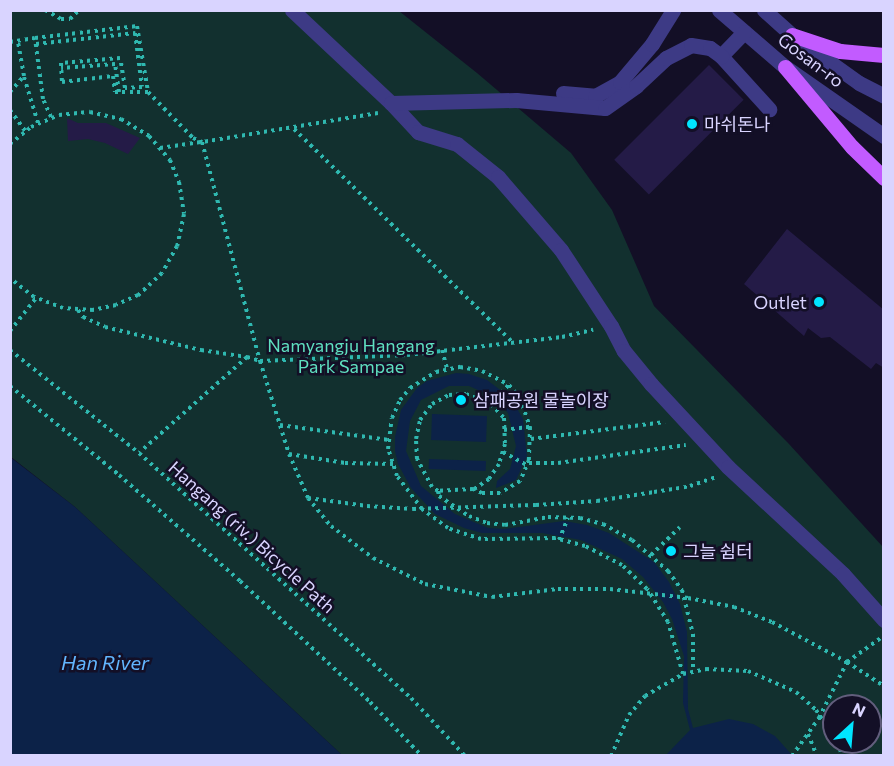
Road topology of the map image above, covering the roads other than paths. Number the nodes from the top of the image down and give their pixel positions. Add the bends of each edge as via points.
1 (292, 10) edge
2 (673, 10) edge
3 (719, 10) edge
4 (764, 10) edge
5 (744, 32) junction
6 (792, 35) junction
7 (884, 55) edge
8 (721, 56) junction
9 (785, 67) junction
10 (884, 96) edge
11 (516, 100) junction
12 (394, 107) junction
13 (768, 109) dead end
14 (884, 136) edge
15 (884, 178) edge
16 (884, 620) edge

1 - 12 street
2 - 11 street via 652,44 620,82 595,96 543,92
3 - 5 street, Gosan-ro
4 - 6 street, Gosan-ro
5 - 8 street
5 - 9 street, Gosan-ro
6 - 7 main road via 840,51
6 - 10 street, Gosan-ro
8 - 11 street via 710,48 691,45 666,58 605,108
8 - 13 street
9 - 14 street, Gosan-ro
9 - 15 main road via 852,147
11 - 12 street
12 - 16 street via 418,132 457,144 498,177 561,250 624,351 728,466 843,574

